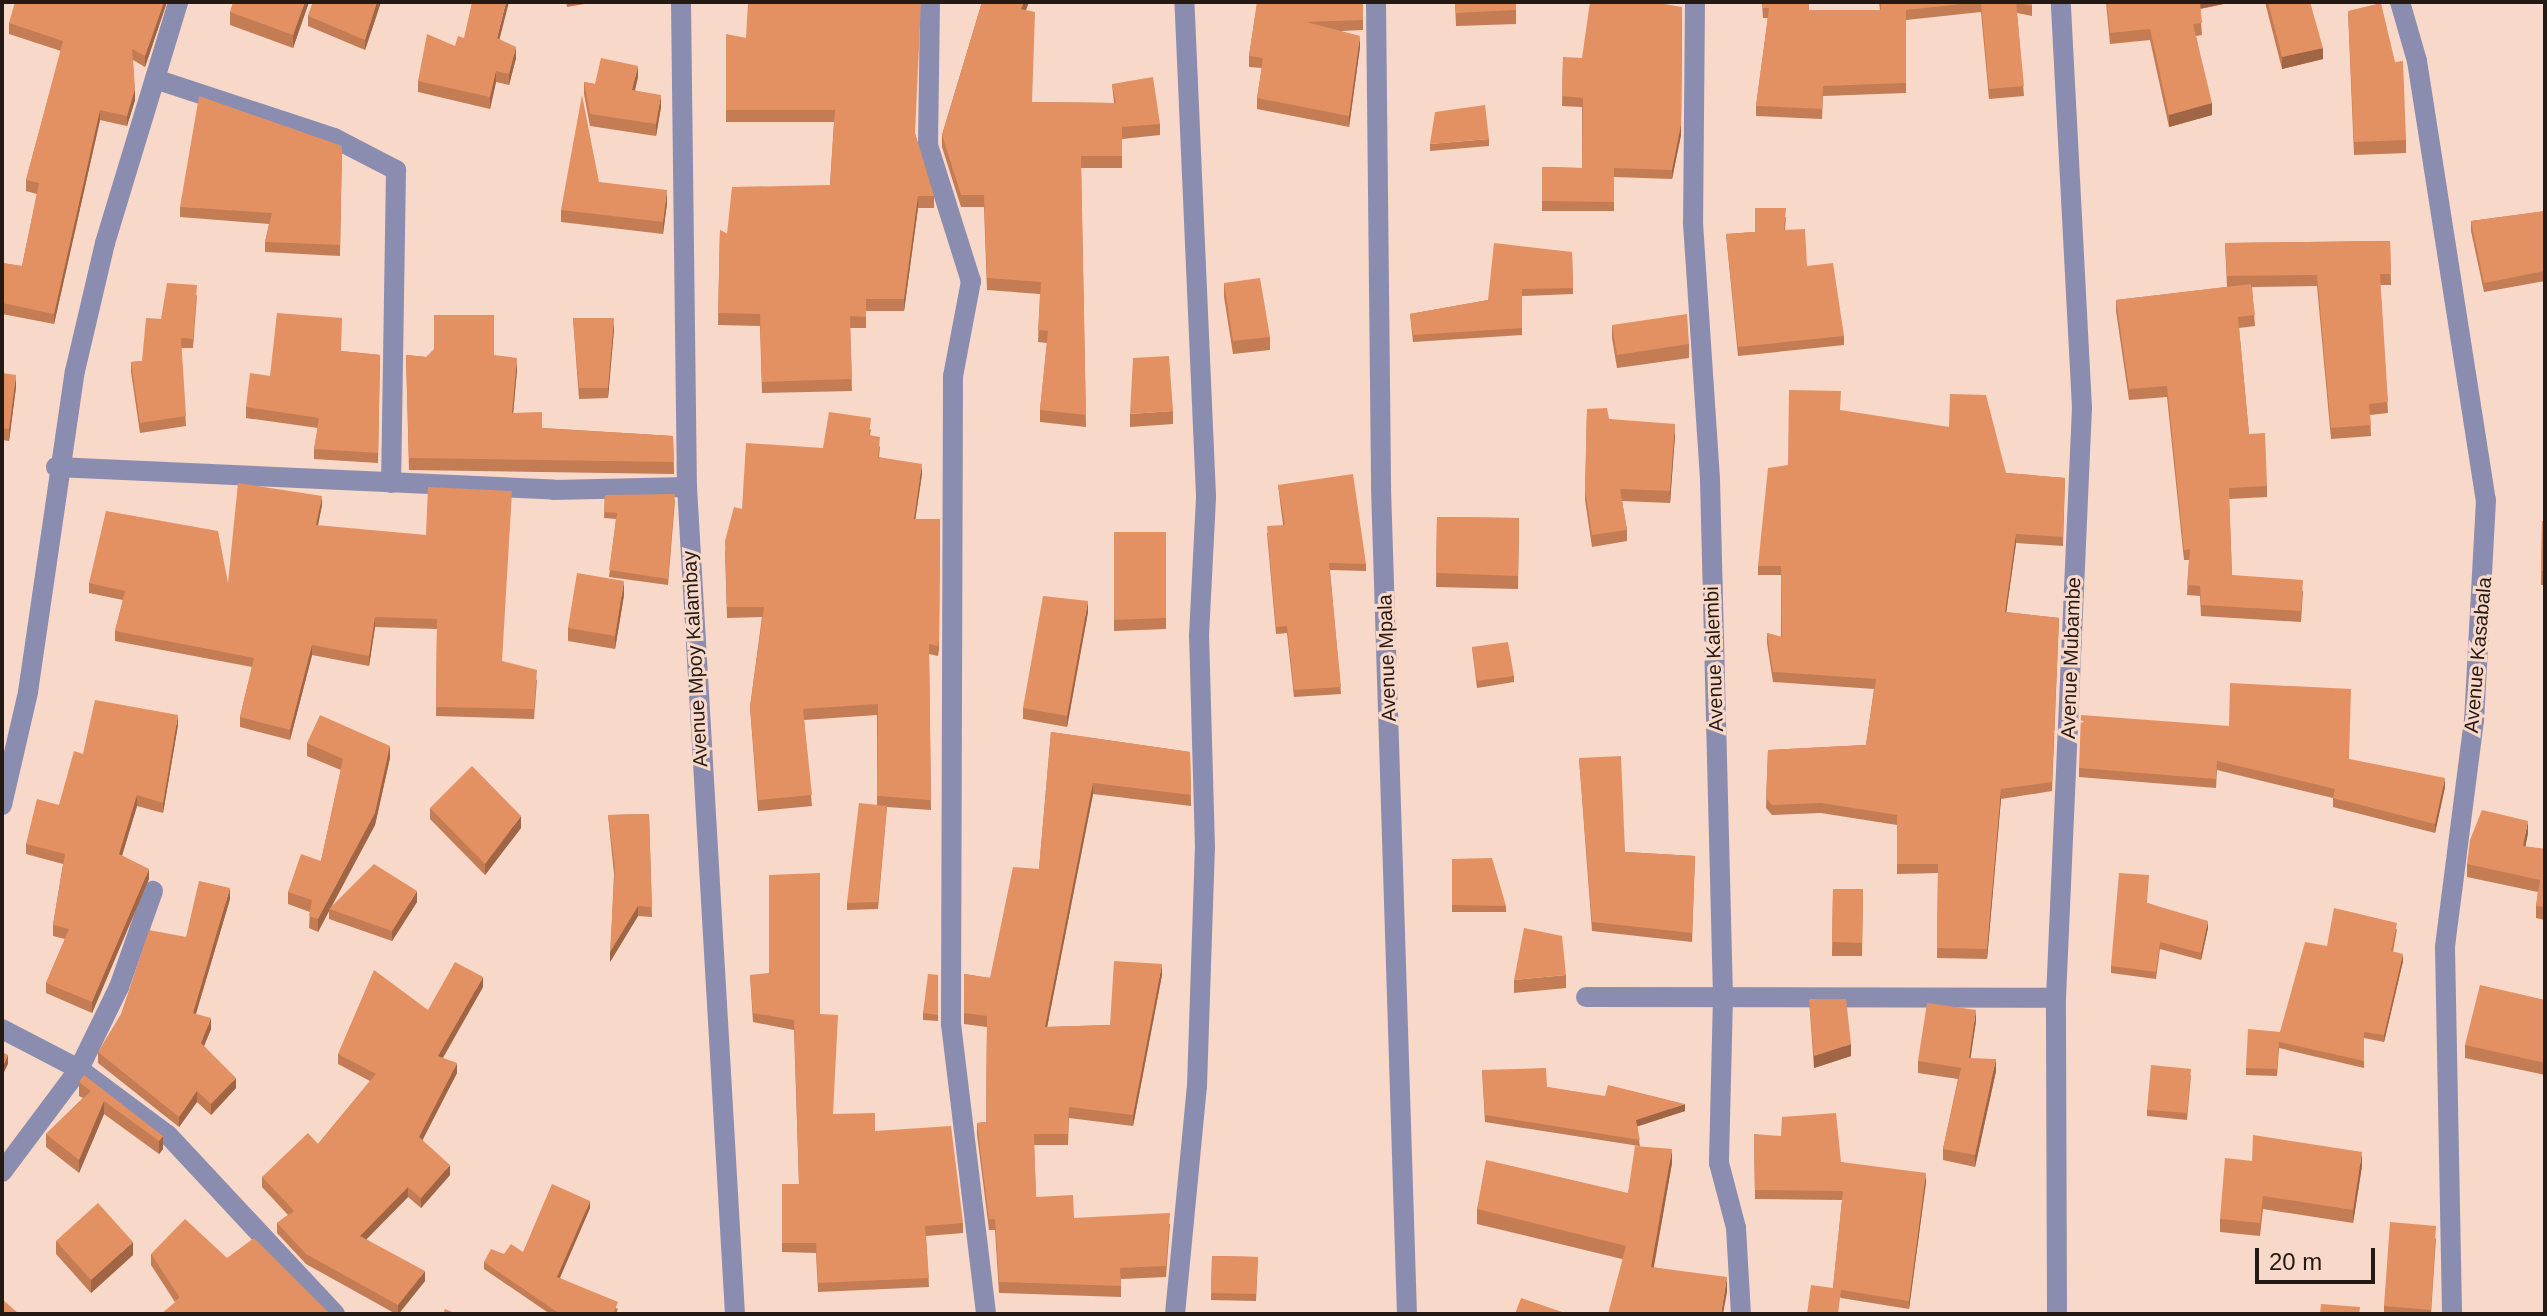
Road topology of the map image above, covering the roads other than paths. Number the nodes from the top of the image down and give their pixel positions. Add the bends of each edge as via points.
1 (178, 2) edge
2 (681, 2) edge
3 (930, 2) edge
4 (1184, 2) edge
5 (1376, 2) edge
6 (1695, 2) edge
7 (2061, 2) edge
8 (2400, 2) edge
9 (155, 79) junction
10 (56, 467) junction
11 (391, 483) junction
12 (687, 487) junction
13 (2, 805) edge
14 (153, 891) dead end
15 (1586, 997) dead end
16 (1723, 997) junction
17 (2056, 998) junction
18 (2, 1029) edge
19 (79, 1069) junction
20 (2, 1172) edge
21 (335, 1314) edge
22 (735, 1314) edge
23 (986, 1314) edge
24 (1175, 1314) edge
25 (1407, 1314) edge
26 (1741, 1314) edge
27 (2057, 1314) edge
28 (2452, 1314) edge

1 - 9 street
2 - 12 street, Avenue Mpoy Kalambay
3 - 23 street via 928,145 971,281 953,376 951,1024
4 - 24 street via 1206,496 1199,636 1205,848 1197,1086
5 - 25 street, Avenue Mpala via 1381,473
6 - 16 street, Avenue Kalembi via 1693,223 1710,480
7 - 17 street, Avenue Mubambe via 2082,408
8 - 28 street, Avenue Kasabala via 2417,61 2486,500 2474,720 2445,947
9 - 10 street via 105,243
9 - 11 street via 349,144 396,170
10 - 11 street
10 - 13 street via 28,692
11 - 12 street
12 - 22 street, Avenue Mpoy Kalambay
14 - 19 street via 119,987
15 - 16 street
16 - 17 street
16 - 26 street, Avenue Kalembi via 1719,1163 1736,1228
17 - 27 street, Avenue Mubambe
18 - 19 street
19 - 20 street
19 - 21 street via 168,1135

